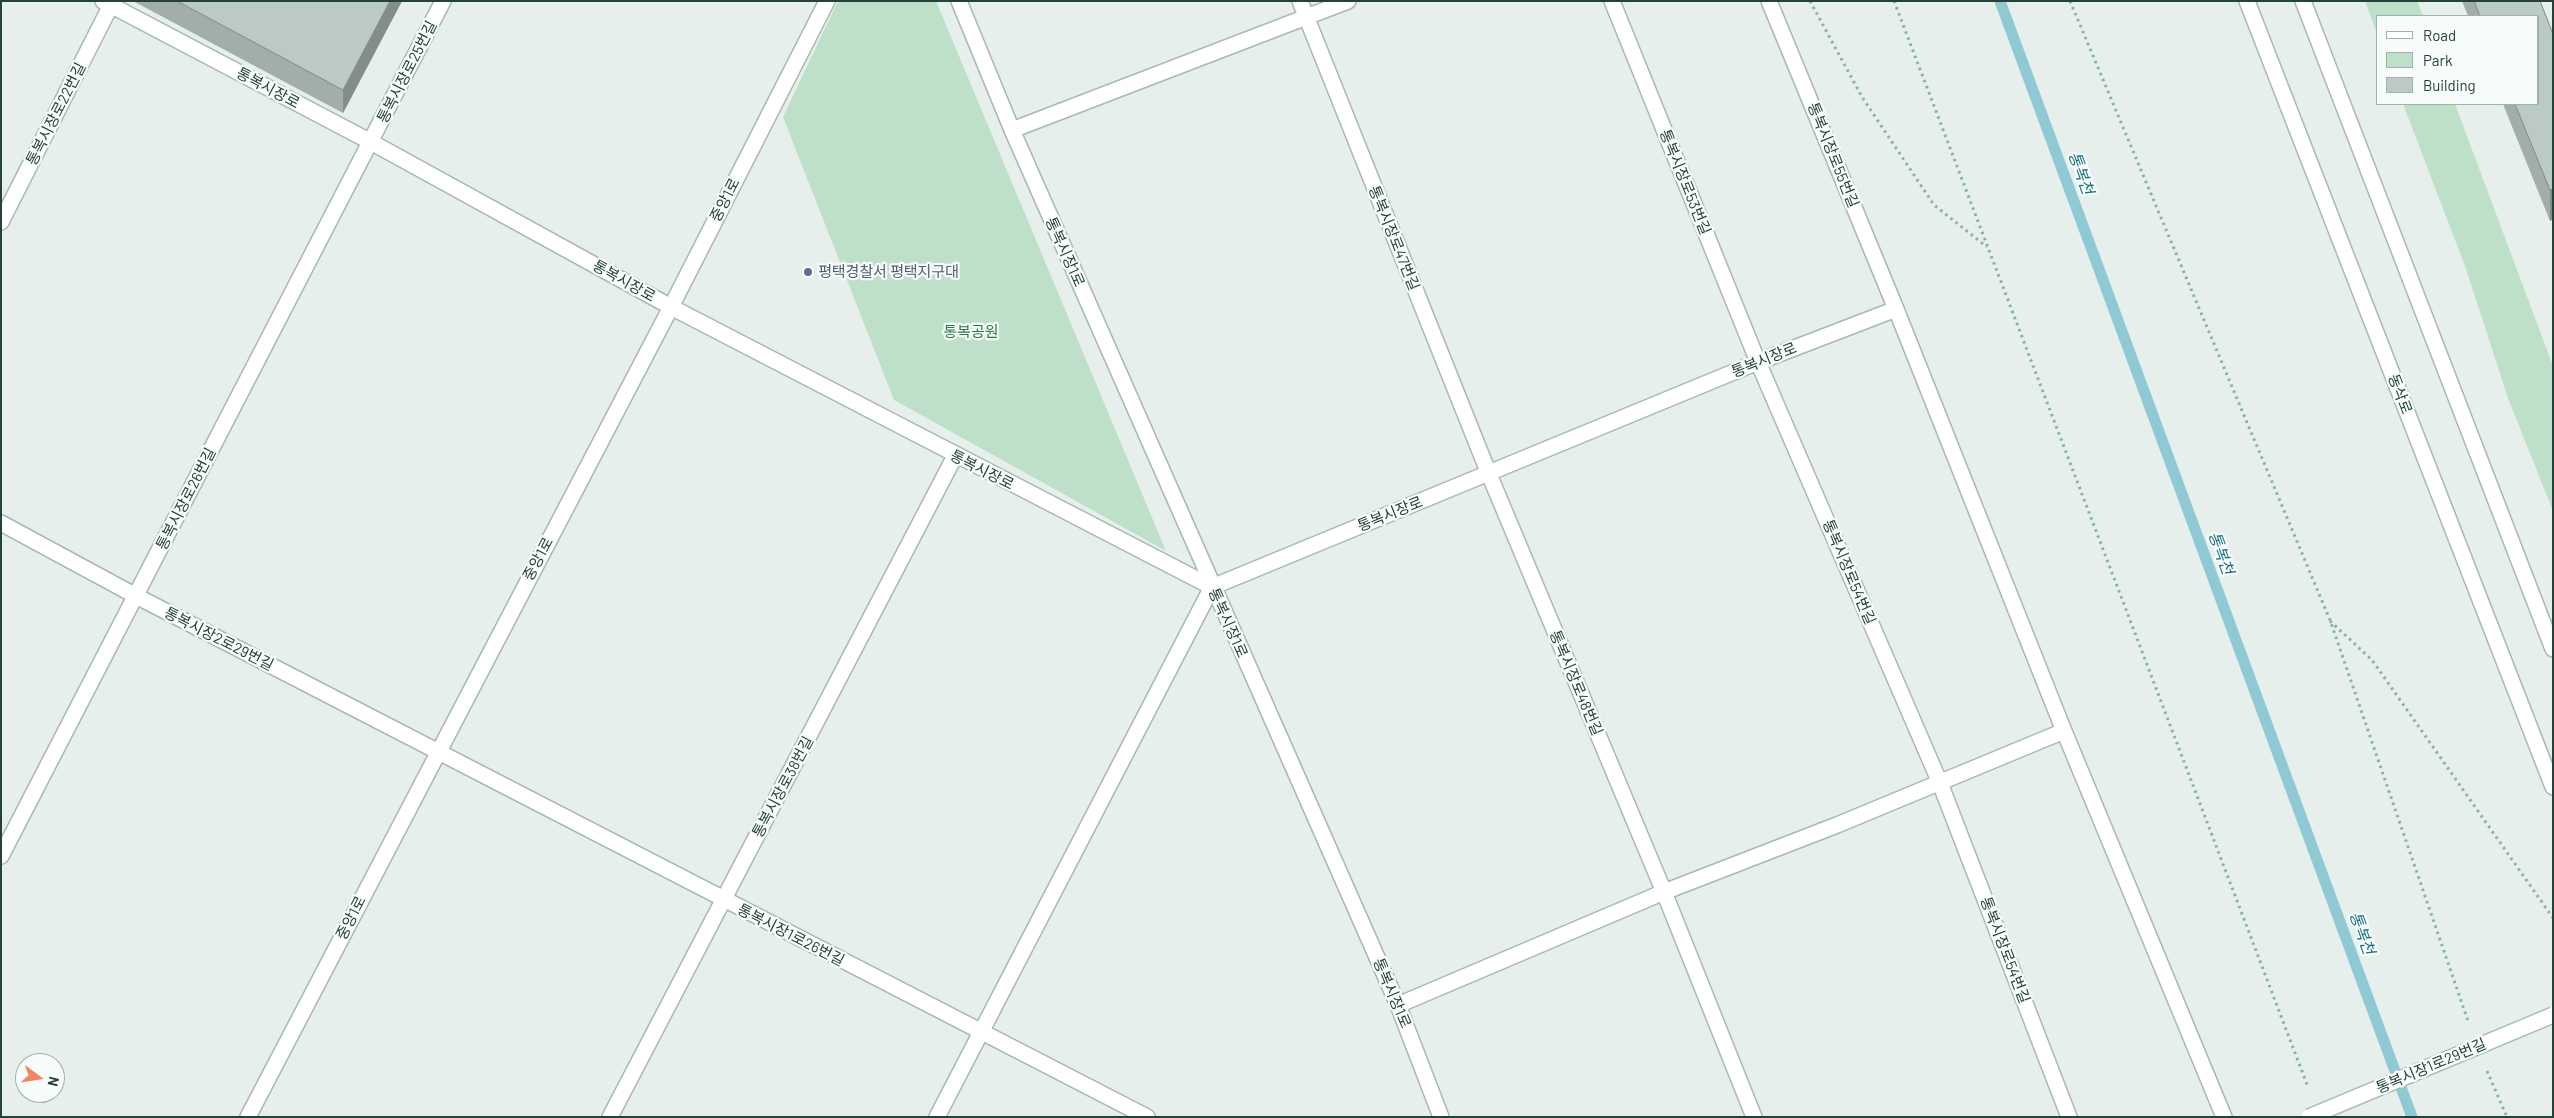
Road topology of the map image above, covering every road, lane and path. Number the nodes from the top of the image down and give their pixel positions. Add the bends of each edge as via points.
1 (443, 1) edge
2 (827, 1) edge
3 (959, 1) edge
4 (1300, 1) edge
5 (1348, 1) edge
6 (1612, 1) edge
7 (1769, 1) edge
8 (1810, 1) edge
9 (1894, 1) edge
10 (2070, 1) edge
11 (2247, 1) edge
12 (2303, 1) edge
13 (109, 3) edge
14 (1306, 19) junction
15 (1012, 130) junction
16 (371, 142) junction
17 (1, 222) edge
18 (1988, 248) junction
19 (670, 307) junction
20 (1896, 309) junction
21 (1758, 362) junction
22 (956, 456) junction
23 (1489, 474) junction
24 (1, 523) edge
25 (1212, 587) junction
26 (136, 596) junction
27 (2330, 620) junction
28 (2553, 649) edge
29 (2064, 730) junction
30 (437, 752) junction
31 (1940, 782) junction
32 (2553, 787) edge
33 (1, 856) edge
34 (1664, 892) junction
35 (724, 900) junction
36 (2553, 918) edge
37 (1398, 1005) junction
38 (2553, 1015) edge
39 (2470, 1026) dead end
40 (980, 1032) junction
41 (2484, 1063) dead end
42 (2310, 1090) dead end
43 (248, 1117) edge
44 (610, 1117) edge
45 (937, 1117) edge
46 (1147, 1117) edge
47 (1441, 1117) edge
48 (1754, 1117) edge
49 (2069, 1117) edge
50 (2224, 1117) edge
51 (2309, 1117) edge
52 (2507, 1117) edge

1 - 16 street, 통복시장로25번길
2 - 19 street, 중앙1로
3 - 15 street, 통복시장1로
4 - 14 street, 통복시장로47번길
5 - 14 street
6 - 21 street, 통복시장로53번길
7 - 20 street, 통복시장로55번길
8 - 18 path via 1862,96 1934,205
9 - 18 path
10 - 27 path
11 - 32 street, 동삭로
12 - 28 street
13 - 16 street, 통복시장로
13 - 17 street, 통복시장로22번길
14 - 15 street
14 - 23 street, 통복시장로47번길
15 - 25 street, 통복시장1로
16 - 19 street, 통복시장로
16 - 26 street, 통복시장로26번길
18 - 42 path
19 - 22 street, 통복시장로
19 - 30 street, 중앙1로
20 - 21 street, 통복시장로
20 - 29 street, 통복시장로55번길
21 - 23 street, 통복시장로
21 - 31 street, 통복시장로54번길
22 - 25 street, 통복시장로
22 - 35 street, 통복시장로38번길
23 - 25 street, 통복시장로
23 - 34 street, 통복시장로48번길
24 - 26 street, 통복시장2로29번길
25 - 37 street, 통복시장1로
25 - 40 street
26 - 30 street, 통복시장2로29번길
26 - 33 street, 통복시장로26번길
27 - 36 path via 2372,660
27 - 39 path
29 - 31 street
29 - 50 street, 통복시장로55번길
30 - 35 street, 통복시장1로26번길
30 - 43 street, 중앙1로
31 - 34 street
31 - 49 street, 통복시장로54번길
34 - 37 street
34 - 48 street, 통복시장로48번길
35 - 40 street, 통복시장1로26번길
35 - 44 street, 통복시장로38번길
37 - 47 street, 통복시장1로
38 - 51 street, 통복시장1로29번길, bridge
40 - 45 street
40 - 46 street, 통복시장1로26번길
41 - 52 path

